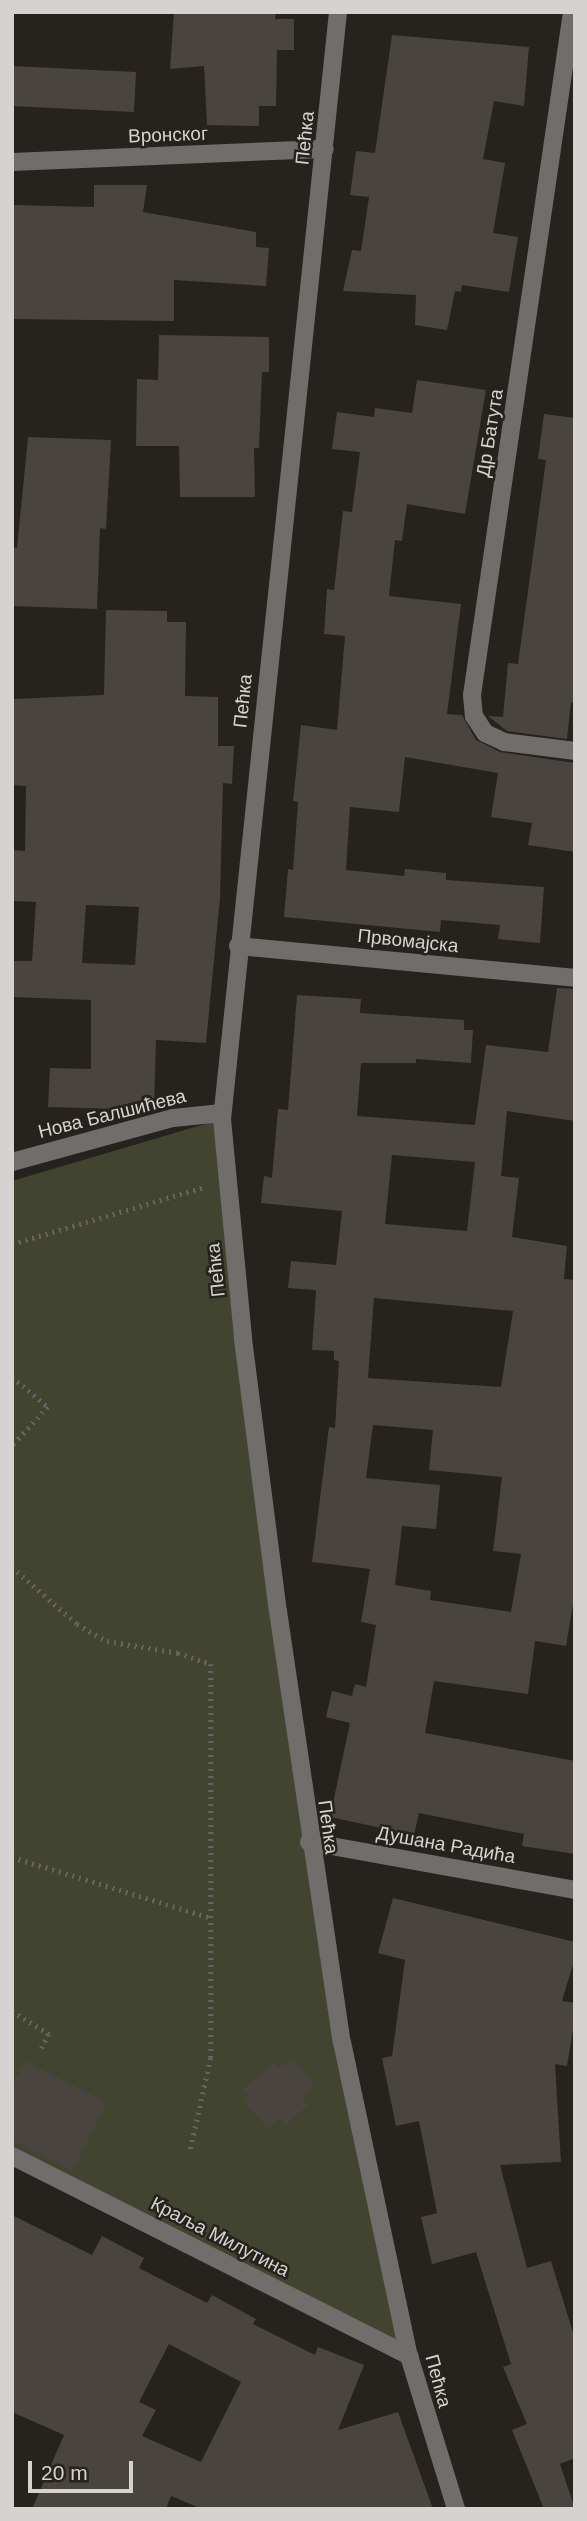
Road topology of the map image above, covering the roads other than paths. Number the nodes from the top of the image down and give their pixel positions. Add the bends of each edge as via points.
1 (338, 12) edge
2 (572, 12) edge
3 (572, 46) edge
4 (325, 149) junction
5 (12, 162) edge
6 (575, 751) edge
7 (237, 946) junction
8 (575, 978) edge
9 (222, 1113) junction
10 (12, 1161) edge
11 (309, 1842) junction
12 (575, 1890) edge
13 (12, 2156) edge
14 (409, 2356) junction
15 (456, 2509) edge

1 - 4 street, Пећка
2 - 3 street, Др Батута
3 - 6 street, Др Батута via 472,695 474,716 485,733 504,742
4 - 5 street, Вронског
4 - 7 street, Пећка
7 - 8 street, Првомајска
7 - 9 street, Пећка
9 - 10 street, Нова Балшићева via 173,1118
9 - 11 street, Пећка via 243,1339
11 - 12 street, Душана Радића
11 - 14 street, Пећка via 342,2042
13 - 14 street, Краља Милутина
14 - 15 street, Пећка

